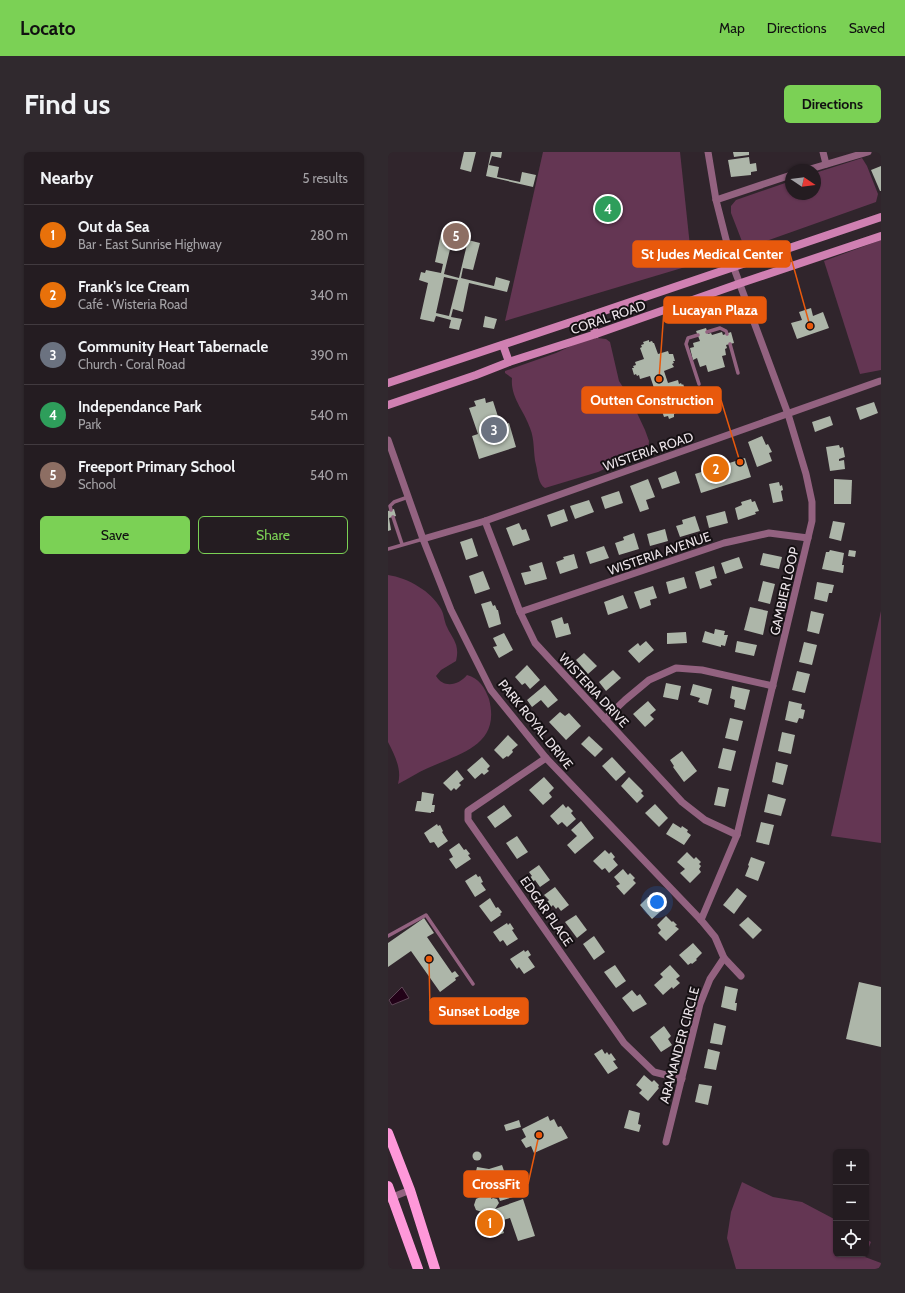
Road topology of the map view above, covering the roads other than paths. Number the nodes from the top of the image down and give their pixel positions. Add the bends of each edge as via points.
1 (708, 152) edge
2 (823, 152) edge
3 (868, 152) edge
4 (826, 164) junction
5 (821, 166) edge
6 (785, 177) edge
7 (716, 200) junction
8 (881, 217) edge
9 (881, 236) edge
10 (734, 267) junction
11 (741, 283) junction
12 (589, 316) junction
13 (707, 332) dead end
14 (596, 334) junction
15 (727, 334) dead end
16 (698, 335) dead end
17 (730, 344) dead end
18 (503, 345) junction
19 (509, 362) junction
20 (738, 372) dead end
21 (880, 381) dead end
22 (388, 383) edge
23 (700, 384) dead end
24 (388, 405) edge
25 (788, 414) junction
26 (388, 440) edge
27 (408, 497) junction
28 (391, 510) dead end
29 (393, 517) dead end
30 (485, 521) junction
31 (808, 538) junction
32 (423, 539) junction
33 (402, 544) junction
34 (388, 549) edge
35 (520, 612) junction
36 (774, 686) junction
37 (605, 719) junction
38 (546, 758) junction
39 (737, 835) junction
40 (701, 920) junction
41 (388, 936) edge
42 (724, 958) junction
43 (741, 976) dead end
44 (474, 984) dead end
45 (682, 1079) junction
46 (388, 1133) edge
47 (666, 1142) dead end
48 (388, 1186) edge
49 (410, 1190) junction
50 (390, 1198) edge
51 (418, 1269) edge
52 (435, 1269) edge

1 - 7 street, GAMBIER LOOP
2 - 4 street
3 - 4 street
4 - 5 street
6 - 7 street
7 - 10 street, GAMBIER LOOP
8 - 10 main road, CORAL ROAD
9 - 11 main road, CORAL ROAD
10 - 11 street, GAMBIER LOOP
10 - 12 main road, CORAL ROAD
11 - 14 main road, CORAL ROAD
11 - 25 street, GAMBIER LOOP
12 - 14 main road
12 - 18 main road, CORAL ROAD
13 - 15 lane via 720,328
14 - 19 main road, CORAL ROAD
16 - 23 lane via 688,338 686,344
17 - 20 lane
18 - 19 main road
18 - 22 main road, CORAL ROAD
19 - 24 main road, CORAL ROAD via 476,376
21 - 25 street, WISTERIA ROAD
25 - 30 street, WISTERIA ROAD
25 - 31 street, GAMBIER LOOP via 812,502 812,521
26 - 27 street, PARK ROYAL DRIVE
27 - 28 lane via 394,502 390,506
27 - 32 street, PARK ROYAL DRIVE
29 - 33 lane
30 - 32 street, WISTERIA ROAD
30 - 35 street, WISTERIA DRIVE
31 - 35 street, WISTERIA AVENUE via 769,532 724,543
31 - 36 street, GAMBIER LOOP
32 - 33 lane
32 - 38 street, PARK ROYAL DRIVE via 451,610 491,690
33 - 34 lane
35 - 37 street, WISTERIA DRIVE via 535,643
36 - 37 street via 702,670 676,668 649,680
36 - 39 street, GAMBIER LOOP
37 - 39 street, WISTERIA DRIVE via 682,802 705,820
38 - 40 street, PARK ROYAL DRIVE
38 - 45 street, EDGAR PLACE via 468,811 468,820 624,1043 654,1072
39 - 40 street, GAMBIER LOOP
40 - 42 street, PARK ROYAL DRIVE via 715,937
41 - 44 lane via 426,915
42 - 43 street, PARK ROYAL DRIVE
42 - 45 street, ARAMANDER CIRCLE via 710,979 700,1004
45 - 47 street, ARAMANDER CIRCLE
46 - 49 main road
48 - 50 main road
49 - 50 street
49 - 52 main road
50 - 51 main road

